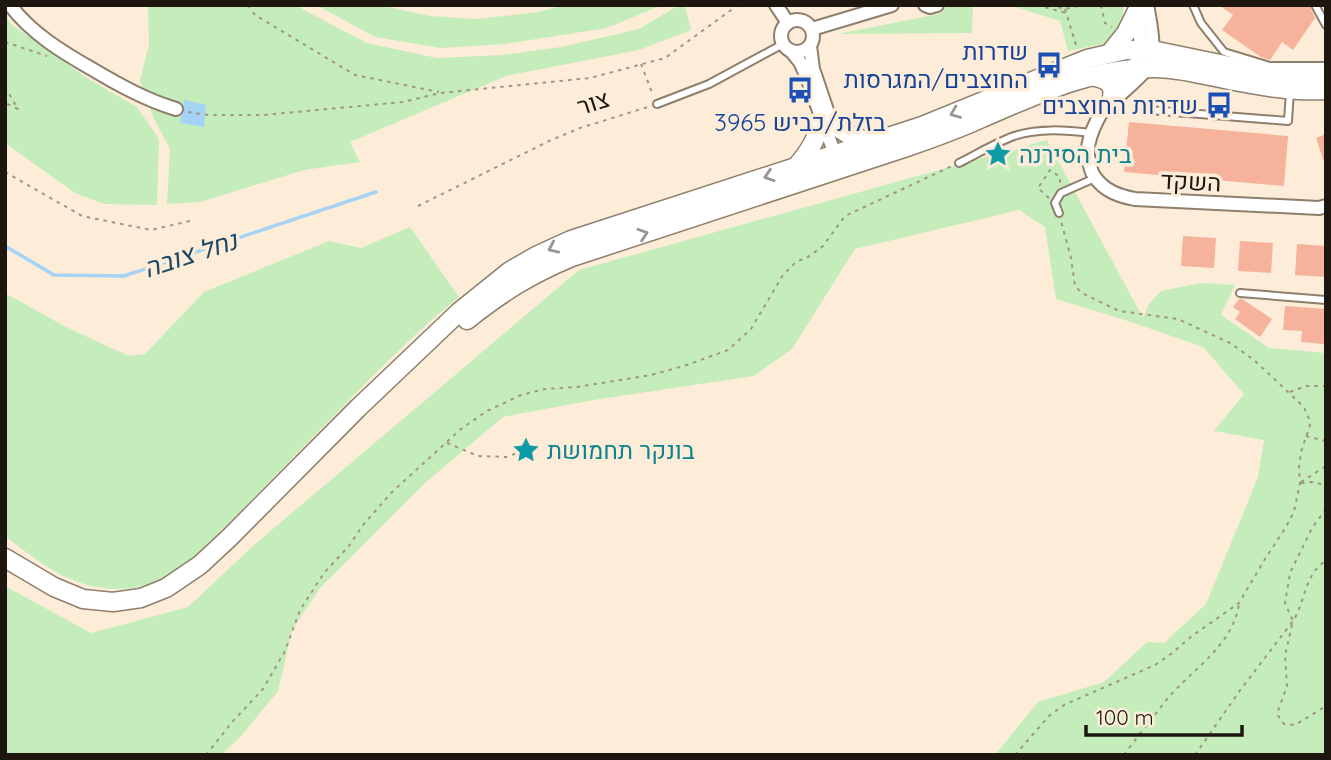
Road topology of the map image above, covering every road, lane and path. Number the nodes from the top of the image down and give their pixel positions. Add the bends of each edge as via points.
1 (9, 5) edge
2 (248, 5) edge
3 (738, 5) edge
4 (891, 5) edge
5 (925, 5) edge
6 (937, 5) edge
7 (1037, 5) edge
8 (1050, 5) edge
9 (1083, 5) edge
10 (1101, 5) edge
11 (1193, 5) edge
12 (1315, 5) edge
13 (1140, 7) edge
14 (1065, 9) junction
15 (1067, 14) junction
16 (782, 15) edge
17 (1326, 25) edge
18 (812, 29) junction
19 (1126, 33) junction
20 (810, 46) junction
21 (787, 48) junction
22 (1146, 49) junction
23 (1110, 53) junction
24 (640, 64) junction
25 (1326, 66) edge
26 (1140, 68) junction
27 (1086, 69) junction
28 (1326, 77) edge
29 (5, 88) edge
30 (1290, 90) junction
31 (1326, 90) edge
32 (440, 93) junction
33 (5, 103) edge
34 (657, 104) junction
35 (1107, 105) junction
36 (177, 109) joint
37 (1149, 110) dead end
38 (826, 120) junction
39 (1091, 133) junction
40 (878, 141) junction
41 (840, 159) junction
42 (959, 163) joint
43 (796, 167) junction
44 (5, 172) edge
45 (1095, 178) junction
46 (1061, 193) junction
47 (1055, 203) junction
48 (418, 206) dead end
49 (1324, 209) edge
50 (1059, 214) joint
51 (194, 220) dead end
52 (1240, 293) dead end
53 (1326, 300) edge
54 (1326, 386) edge
55 (1289, 392) junction
56 (358, 408) junction
57 (1307, 436) junction
58 (1326, 441) edge
59 (446, 443) junction
60 (526, 450) dead end
61 (1326, 466) edge
62 (1300, 483) junction
63 (1326, 485) edge
64 (1326, 509) edge
65 (5, 558) edge
66 (1326, 561) edge
67 (1239, 603) junction
68 (1293, 621) junction
69 (1326, 706) edge
70 (205, 755) edge
71 (1015, 755) edge
72 (1124, 755) edge
73 (1195, 755) edge

1 - 36 street via 57,49 122,87
2 - 32 path via 255,15 355,75
3 - 24 path via 665,58
4 - 18 street
5 - 6 street
7 - 15 path
8 - 14 path
9 - 14 path
10 - 19 path via 1105,23
11 - 25 lane via 1224,52 1270,66
12 - 17 lane
13 - 19 main road
13 - 22 street
14 - 15 path
15 - 27 path
16 - 18 street via 802,20
16 - 21 street via 781,35
18 - 20 street
19 - 23 main road
20 - 21 street via 802,52
20 - 38 street
21 - 34 lane
21 - 38 street via 800,62
22 - 23 main road
22 - 26 street via 1138,57
22 - 28 main road via 1278,76
23 - 27 main road
24 - 32 path via 590,78
24 - 34 path
26 - 27 main road
26 - 30 main road
26 - 35 street
27 - 35 main road via 1111,85
27 -> 40 main road
27 - 41 main road via 1053,88 944,134
29 - 33 path via 18,108
30 - 31 main road
30 - 37 lane via 1287,121
32 - 36 path via 403,102 263,115 209,115
34 - 48 path, צור via 549,141
35 - 39 street
38 - 40 main road via 852,137
38 - 41 street
38 - 43 main road
39 - 42 lane via 1029,132
39 - 45 street via 1088,159
40 - 41 main road
41 - 43 main road
56 -> 41 main road via 491,300 542,269
42 - 59 path via 845,216 823,246 796,261 783,275 751,329 728,350 651,375 521,395 487,411
43 -> 56 main road via 571,240 536,256 459,312
44 - 51 path via 82,216 151,230
45 - 46 lane
45 - 49 street, השקד via 1112,193 1135,199
46 - 47 lane
46 - 47 path via 1060,177 1051,170 1038,188
47 - 50 lane
50 - 55 path via 1075,286 1082,293 1119,311 1178,318 1230,343
52 - 53 lane
54 - 55 path
55 - 57 path via 1309,419
56 - 65 main road via 200,565 166,588 113,602 83,599
57 - 58 path
57 - 62 path via 1301,452
59 - 60 path via 478,456 506,457
59 - 70 path via 392,492 324,573 300,610 263,689
61 - 62 path
62 - 63 path
62 - 67 path via 1294,512
64 - 68 path via 1290,573 1285,603
66 - 68 path via 1314,572
67 - 71 path via 1155,665 1064,705
67 - 72 path via 1218,648 1168,698
68 - 69 path via 1285,655 1287,686 1277,714 1284,724 1295,725
68 - 73 path

